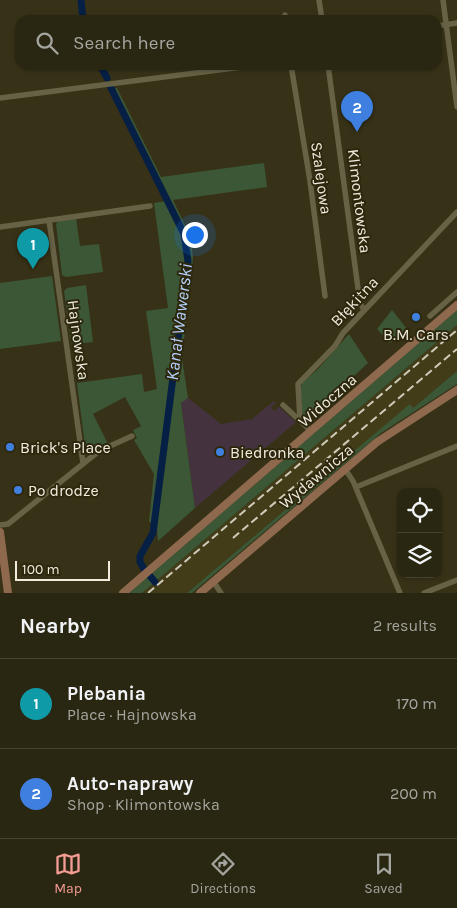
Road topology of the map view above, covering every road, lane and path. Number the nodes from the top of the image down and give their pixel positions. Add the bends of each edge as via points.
1 (319, 0) edge
2 (443, 0) edge
3 (321, 15) edge
4 (457, 23) edge
5 (446, 24) junction
6 (442, 25) edge
7 (219, 70) edge
8 (292, 70) edge
9 (329, 70) edge
10 (0, 98) edge
11 (457, 107) edge
12 (150, 206) dead end
13 (457, 212) edge
14 (49, 220) junction
15 (0, 226) edge
16 (457, 292) edge
17 (325, 296) dead end
18 (457, 305) edge
19 (364, 310) junction
20 (430, 316) dead end
21 (457, 390) edge
22 (283, 405) dead end
23 (300, 420) junction
24 (311, 431) junction
25 (132, 436) dead end
26 (457, 446) edge
27 (83, 463) junction
28 (345, 469) junction
29 (356, 487) junction
30 (0, 525) edge
31 (0, 532) edge
32 (457, 580) edge
33 (213, 581) junction
34 (8, 593) edge
35 (122, 593) edge
36 (200, 593) edge
37 (221, 593) edge
38 (400, 593) edge
39 (424, 593) edge

1 - 3 street
2 - 5 street
4 - 5 street
5 - 6 street
5 - 11 street
7 - 10 street
8 - 17 street, Szalejowa
9 - 19 street, Klimontowska via 360,303
12 - 14 street
13 - 19 street, Błękitna
14 - 15 street
14 - 27 street, Hajnowska
16 - 20 street
18 - 24 main road, Widoczna
19 - 23 street, Błękitna via 298,384
21 - 28 main road, Wydawnicza via 388,434
22 - 23 street
23 - 24 street
24 - 35 main road, Widoczna
25 - 27 street via 99,451
26 - 29 street
27 - 30 street via 8,524
28 - 29 street
28 - 33 main road, Wydawnicza
29 - 38 street
31 - 34 main road
32 - 39 street
33 - 36 main road, Wydawnicza
33 - 37 street

